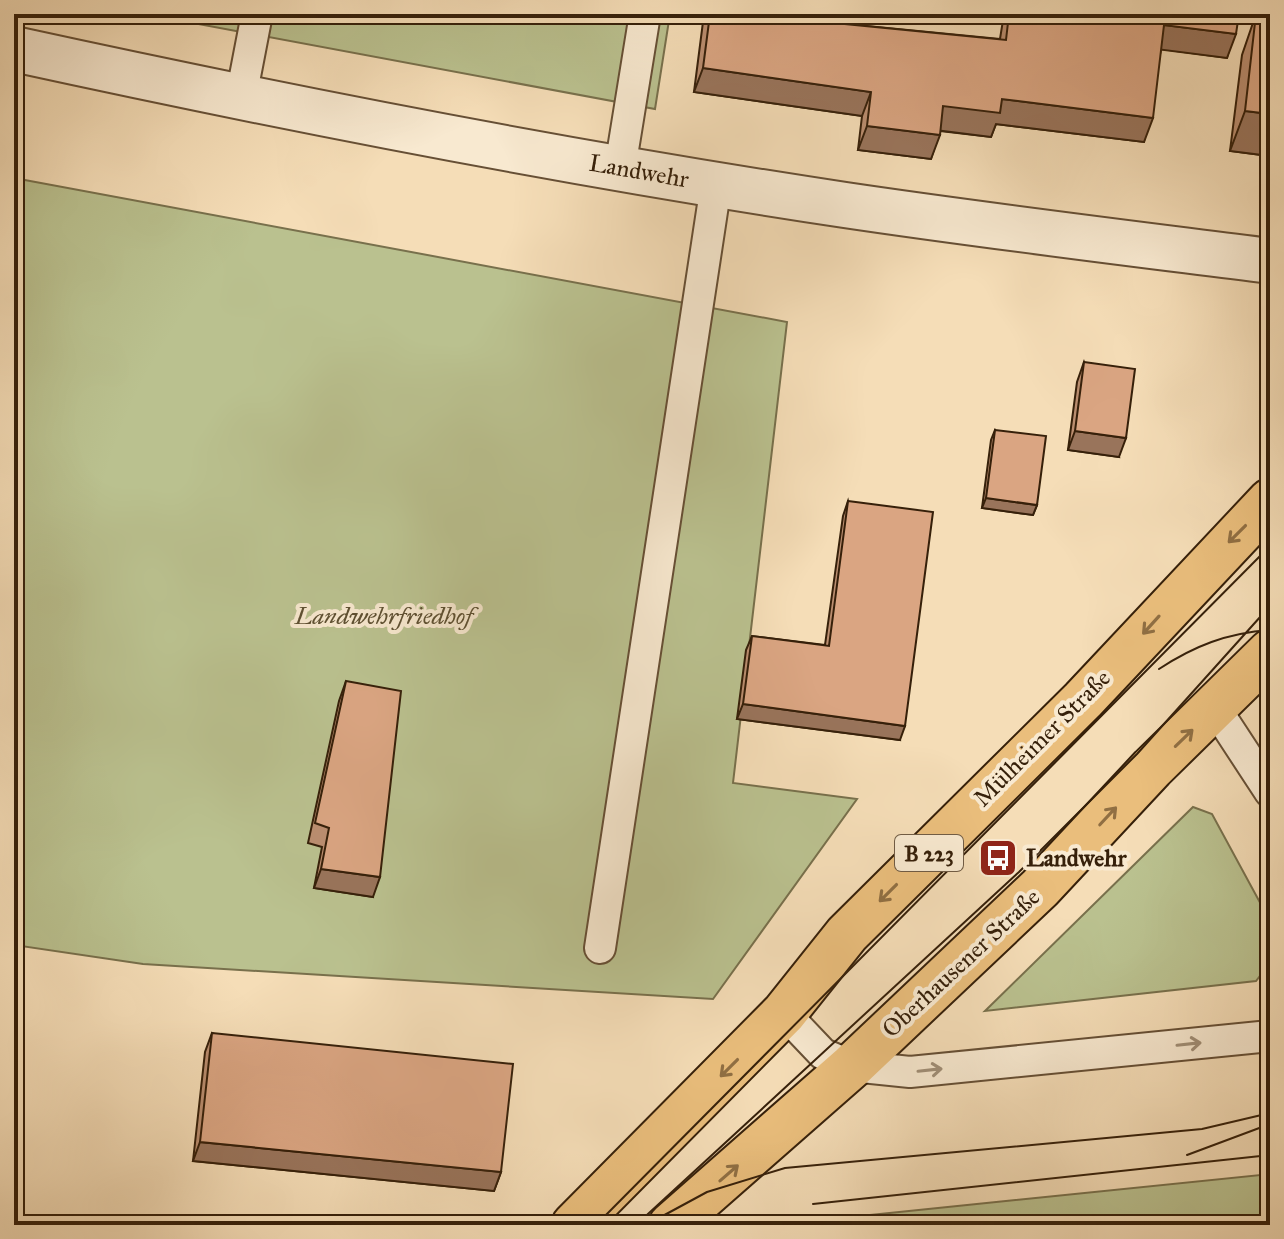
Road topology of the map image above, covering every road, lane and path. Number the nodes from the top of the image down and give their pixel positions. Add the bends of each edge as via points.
1 (257, 14) edge
2 (645, 14) edge
3 (14, 49) edge
4 (241, 97) junction
5 (620, 168) junction
6 (716, 185) junction
7 (1270, 261) edge
8 (1270, 501) edge
9 (1270, 652) edge
10 (1215, 708) junction
11 (1270, 792) edge
12 (600, 948) dead end
13 (784, 1013) junction
14 (1270, 1036) edge
15 (852, 1066) junction
16 (574, 1225) edge
17 (671, 1225) edge

1 - 4 lane
2 - 5 lane
3 - 4 street, Landwehr
4 - 5 street, Landwehr
5 - 6 street, Landwehr
6 - 7 street, Landwehr
6 - 12 lane
8 -> 13 main road, Mülheimer Straße / B 223 via 1083,700 847,934
9 - 10 main road, Oberhausener Straße
10 - 11 lane
15 -> 10 main road, Oberhausener Straße via 1040,888
13 - 15 lane via 823,1054
13 -> 16 main road, B 223
15 -> 14 lane via 910,1072
17 -> 15 main road, Oberhausener Straße

